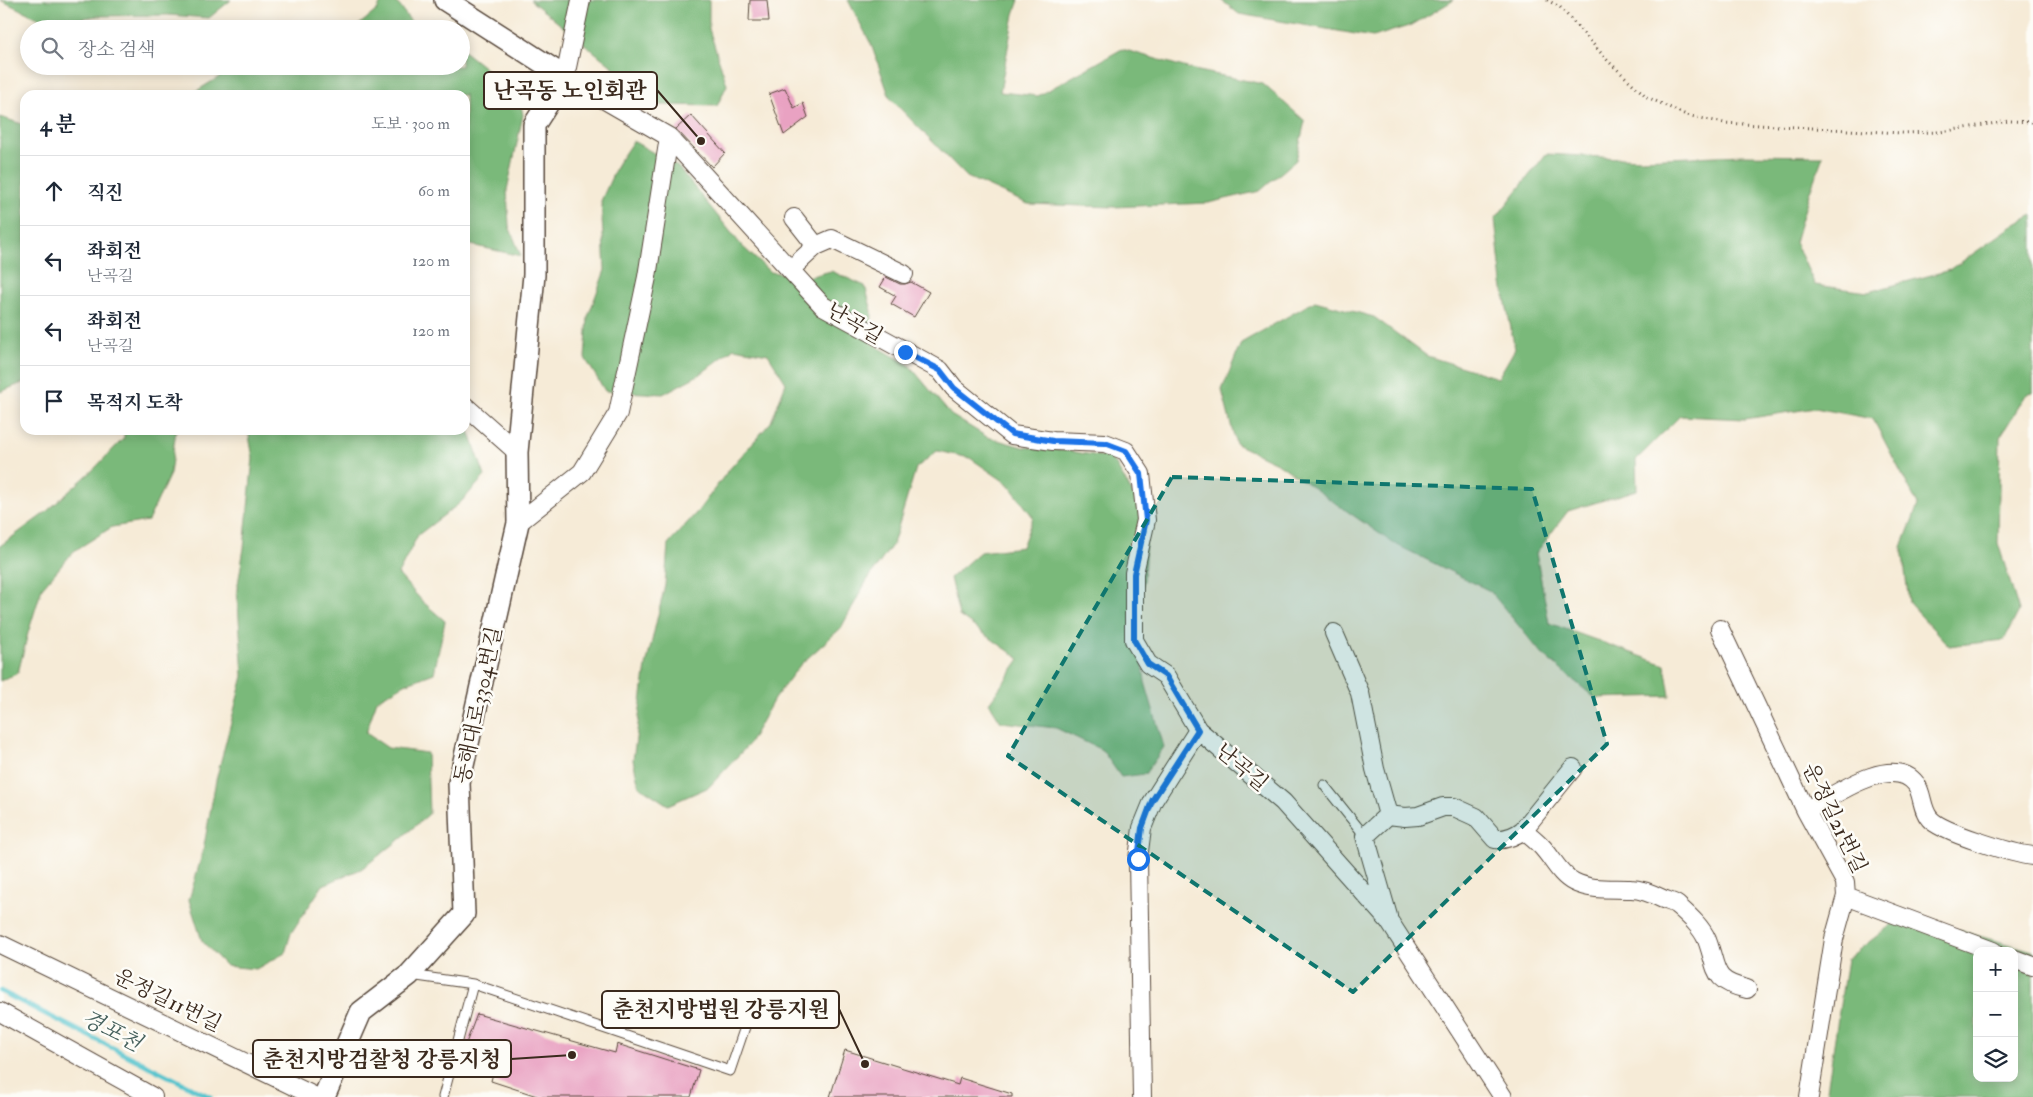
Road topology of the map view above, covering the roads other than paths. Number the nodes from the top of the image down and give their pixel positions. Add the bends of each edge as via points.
1 (445, 0) edge
2 (581, 0) edge
3 (564, 77) junction
4 (669, 136) junction
5 (794, 218) dead end
6 (816, 246) junction
7 (790, 270) junction
8 (904, 274) dead end
9 (470, 410) edge
10 (517, 452) junction
11 (518, 523) junction
12 (1720, 629) dead end
13 (1334, 633) dead end
14 (1198, 730) junction
15 (1573, 768) dead end
16 (1324, 785) dead end
17 (1806, 812) junction
18 (1388, 815) junction
19 (1524, 830) junction
20 (1365, 836) junction
21 (2033, 856) edge
22 (1846, 896) junction
23 (1389, 921) junction
24 (0, 944) edge
25 (1982, 947) edge
26 (2018, 960) edge
27 (2033, 966) edge
28 (409, 975) junction
29 (473, 984) junction
30 (1747, 989) dead end
31 (0, 1012) edge
32 (747, 1020) dead end
33 (152, 1097) edge
34 (316, 1097) edge
35 (324, 1097) edge
36 (443, 1097) edge
37 (1142, 1097) edge
38 (1503, 1097) edge
39 (1809, 1097) edge

1 - 3 street, 난곡길
2 - 3 street
3 - 4 street, 난곡길
3 - 10 street, 동해대로3304번길 via 534,125 534,275
4 - 7 street, 난곡길
4 - 11 street via 647,277 618,413 582,472
5 - 6 street
6 - 7 street
6 - 8 street via 832,239
7 - 14 street, 난곡길 via 823,306 940,370 954,388 1012,434 1053,441 1105,443 1126,451 1141,474 1146,520 1134,574 1134,640 1148,664 1166,676
9 - 10 street
10 - 11 street, 동해대로3304번길
11 - 28 street, 동해대로3304번길 via 459,783 464,914
12 - 17 street, 운정길21번길
13 - 18 street via 1360,693 1375,770
14 - 23 street, 난곡길 via 1283,802
14 - 37 street via 1152,801 1142,828 1138,859
15 - 19 street
16 - 20 lane
17 - 21 street via 1866,778 1895,772 1915,782 1930,820 1972,839
17 - 22 street, 운정길21번길 via 1845,882
18 - 19 street via 1418,816 1443,806 1454,807 1476,817 1494,839 1504,840
18 - 20 street
19 - 30 street via 1572,881 1588,887 1650,893 1675,904 1696,923 1722,979
20 - 23 street
22 - 25 street
22 - 39 street, 운정길21번길 via 1834,939
23 - 38 street, 난곡길
24 - 34 street, 운정길11번길
26 - 27 street
28 - 29 lane
28 - 35 street, 동해대로3304번길 via 361,1012
29 - 32 lane via 730,1071
29 - 36 lane
31 - 33 street

